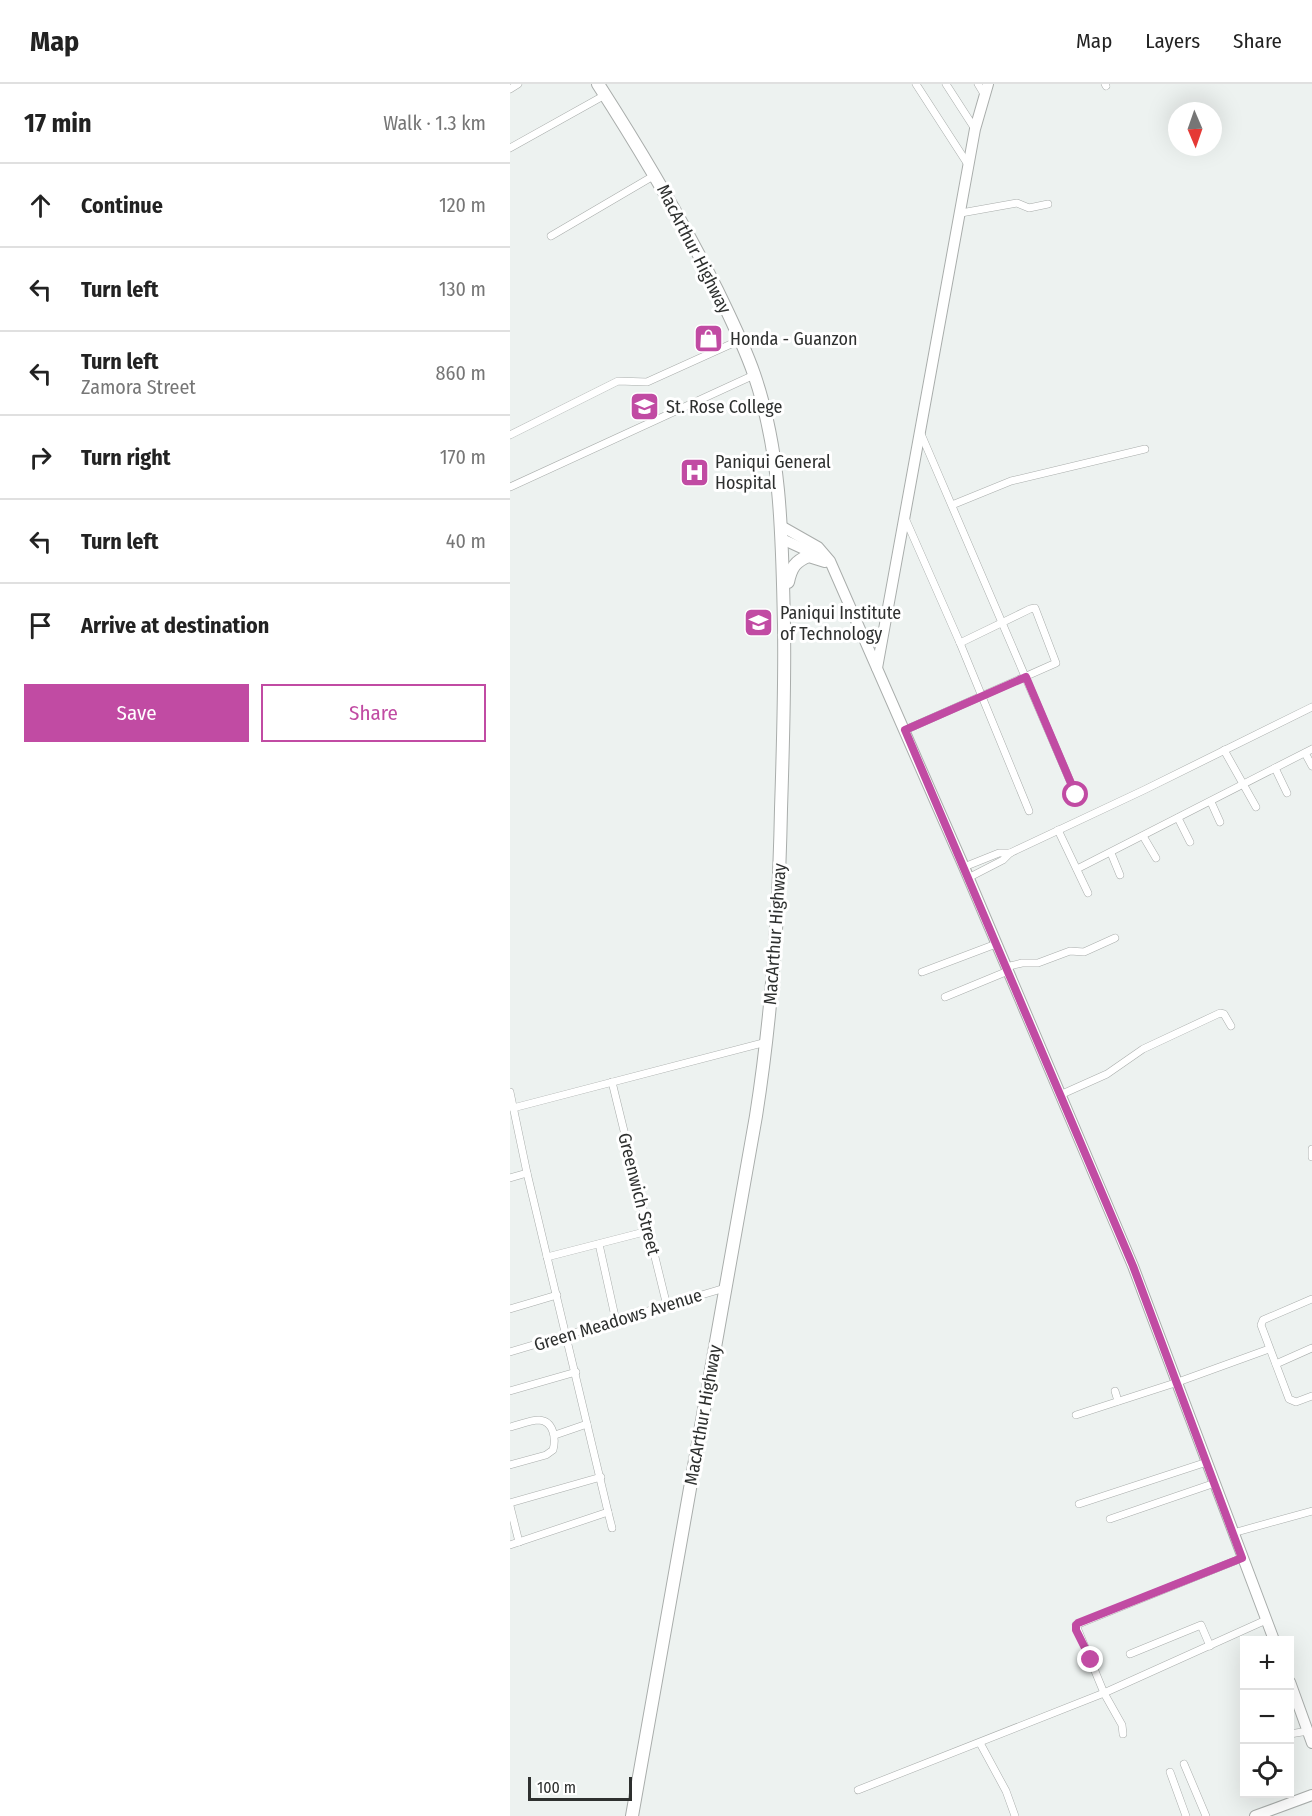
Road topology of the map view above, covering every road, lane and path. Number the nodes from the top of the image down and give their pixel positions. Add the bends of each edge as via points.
1 (518, 84) edge
2 (598, 84) edge
3 (916, 84) edge
4 (946, 84) edge
5 (984, 87) edge
6 (510, 89) edge
7 (605, 96) junction
8 (975, 129) junction
9 (510, 148) edge
10 (969, 166) junction
11 (655, 175) junction
12 (1048, 204) dead end
13 (961, 213) junction
14 (551, 236) dead end
15 (740, 340) junction
16 (754, 375) junction
17 (921, 434) junction
18 (510, 435) edge
19 (1145, 449) dead end
20 (510, 488) edge
21 (952, 505) junction
22 (905, 518) junction
23 (782, 532) junction
24 (828, 563) junction
25 (783, 604) junction
26 (1001, 622) junction
27 (960, 644) junction
28 (877, 668) junction
29 (1026, 677) junction
30 (982, 697) junction
31 (1312, 707) edge
32 (905, 730) junction
33 (1224, 750) junction
34 (1309, 751) edge
35 (1312, 766) edge
36 (1275, 768) junction
37 (1243, 786) junction
38 (1287, 793) dead end
39 (1076, 795) dead end
40 (1211, 802) junction
41 (1256, 807) dead end
42 (1029, 811) dead end
43 (1178, 818) junction
44 (1220, 822) dead end
45 (1058, 830) junction
46 (1143, 836) junction
47 (1190, 842) dead end
48 (1010, 853) junction
49 (1111, 853) junction
50 (1156, 858) dead end
51 (977, 862) junction
52 (964, 867) junction
53 (1077, 869) junction
54 (981, 872) junction
55 (1120, 875) dead end
56 (968, 878) junction
57 (1088, 894) dead end
58 (1115, 938) dead end
59 (996, 944) junction
60 (1007, 969) junction
61 (922, 972) dead end
62 (945, 997) dead end
63 (1231, 1026) dead end
64 (767, 1042) junction
65 (612, 1082) junction
66 (510, 1092) edge
67 (1060, 1095) junction
68 (513, 1108) junction
69 (1312, 1149) edge
70 (1312, 1157) edge
71 (527, 1173) junction
72 (510, 1178) edge
73 (648, 1231) junction
74 (599, 1244) junction
75 (547, 1257) junction
76 (725, 1288) junction
77 (557, 1295) junction
78 (1312, 1299) edge
79 (667, 1306) junction
80 (510, 1309) edge
81 (615, 1321) junction
82 (567, 1336) junction
83 (1269, 1348) junction
84 (1312, 1348) edge
85 (510, 1352) edge
86 (1276, 1364) junction
87 (576, 1372) junction
88 (1178, 1382) junction
89 (1115, 1390) dead end
90 (510, 1391) edge
91 (1312, 1396) edge
92 (1118, 1401) junction
93 (1076, 1415) dead end
94 (588, 1424) junction
95 (510, 1427) edge
96 (555, 1435) junction
97 (1207, 1462) junction
98 (510, 1465) edge
99 (601, 1477) junction
100 (1215, 1483) junction
101 (1079, 1504) dead end
102 (510, 1505) edge
103 (1312, 1511) edge
104 (608, 1512) junction
105 (1110, 1519) dead end
106 (612, 1528) dead end
107 (1233, 1533) junction
108 (519, 1542) junction
109 (510, 1545) edge
110 (1242, 1558) junction
111 (1266, 1620) junction
112 (1272, 1636) edge
113 (1210, 1646) junction
114 (1130, 1654) dead end
115 (1293, 1690) edge
116 (1104, 1693) junction
117 (1308, 1731) junction
118 (1294, 1733) edge
119 (1123, 1734) dead end
120 (980, 1743) junction
121 (1312, 1743) edge
122 (1184, 1764) dead end
123 (1170, 1772) dead end
124 (858, 1790) dead end
125 (1312, 1795) edge
126 (632, 1816) edge
127 (1015, 1816) edge
128 (1186, 1816) edge
129 (1206, 1816) edge
130 (1255, 1816) edge

1 - 6 street
2 - 7 highway, MacArthur Highway
3 - 10 street
4 - 8 street
5 - 8 main road
7 - 9 street
7 - 11 highway, MacArthur Highway
8 - 10 main road
10 - 13 main road
11 - 14 street
11 - 15 highway, MacArthur Highway
12 - 13 street via 1029,208 1017,203
13 - 17 main road
15 - 16 highway, MacArthur Highway
15 - 18 street via 647,382 618,381
16 - 20 street
16 - 23 highway, MacArthur Highway via 775,460
17 - 21 street
17 - 22 main road
19 - 21 street via 1011,482
21 - 26 street
22 - 27 street
22 - 28 main road
23 - 24 main road via 810,542
23 - 25 highway, MacArthur Highway
24 - 25 highway via 809,556 795,563
24 - 28 main road
25 - 64 highway, MacArthur Highway via 779,913
26 - 27 street
26 - 29 street
26 - 29 street via 1030,609 1037,610 1056,663
27 - 30 street
28 - 32 main road
29 - 30 street
29 - 39 street
30 - 32 street
30 - 42 street
31 - 33 street
32 - 52 main road
33 - 37 street
33 - 45 street
34 - 35 street
34 - 36 street
36 - 37 street
36 - 38 street
37 - 40 street
37 - 41 street
40 - 43 street
40 - 44 street
43 - 46 street
43 - 47 street
45 - 48 street
45 - 53 street
46 - 49 street
46 - 50 street
48 - 51 street
48 - 54 street
49 - 53 street
49 - 55 street
51 - 52 street
51 - 54 street
52 - 56 main road
53 - 57 street
54 - 56 street
56 - 59 main road
58 - 60 street via 1084,952 1070,951
59 - 60 main road
59 - 61 street
60 - 62 street
60 - 67 main road
63 - 67 street via 1220,1012 1143,1049 1107,1074
64 - 65 street
64 - 76 highway, MacArthur Highway
65 - 68 street
65 - 73 street, Greenwich Street
66 - 68 street
67 - 88 main road
68 - 71 street
69 - 70 street
71 - 72 street
71 - 75 street
73 - 74 street
73 - 79 street, Greenwich Street
74 - 75 street
74 - 81 street
75 - 77 street
76 - 79 street, Green Meadows Avenue
76 - 126 highway, MacArthur Highway
77 - 80 street
77 - 82 street
78 - 83 street via 1262,1322
79 - 81 street, Green Meadows Avenue
81 - 82 street, Green Meadows Avenue
82 - 85 street, Green Meadows Avenue
82 - 87 street
83 - 86 street
83 - 88 street
84 - 86 street
86 - 91 street via 1289,1399 1299,1401
87 - 90 street
87 - 94 street
88 - 92 street
88 - 97 main road
89 - 92 street
92 - 93 street
94 - 96 street
94 - 99 street
95 - 96 street via 539,1420 546,1422
96 - 98 street via 553,1450 546,1455
97 - 100 main road
97 - 101 street
99 - 102 street
99 - 104 street
100 - 105 street
100 - 107 main road
102 - 108 street
103 - 107 street
104 - 106 street
104 - 108 street
107 - 110 main road
108 - 109 street
110 - 111 main road
110 - 116 street via 1076,1625
111 - 112 main road
111 - 113 street
113 - 114 street via 1201,1625
113 - 116 street
115 - 117 main road
116 - 119 street
116 - 120 street
117 - 118 street
117 - 121 main road
120 - 124 street
120 - 127 street
122 - 129 street
123 - 128 street
125 - 130 main road

